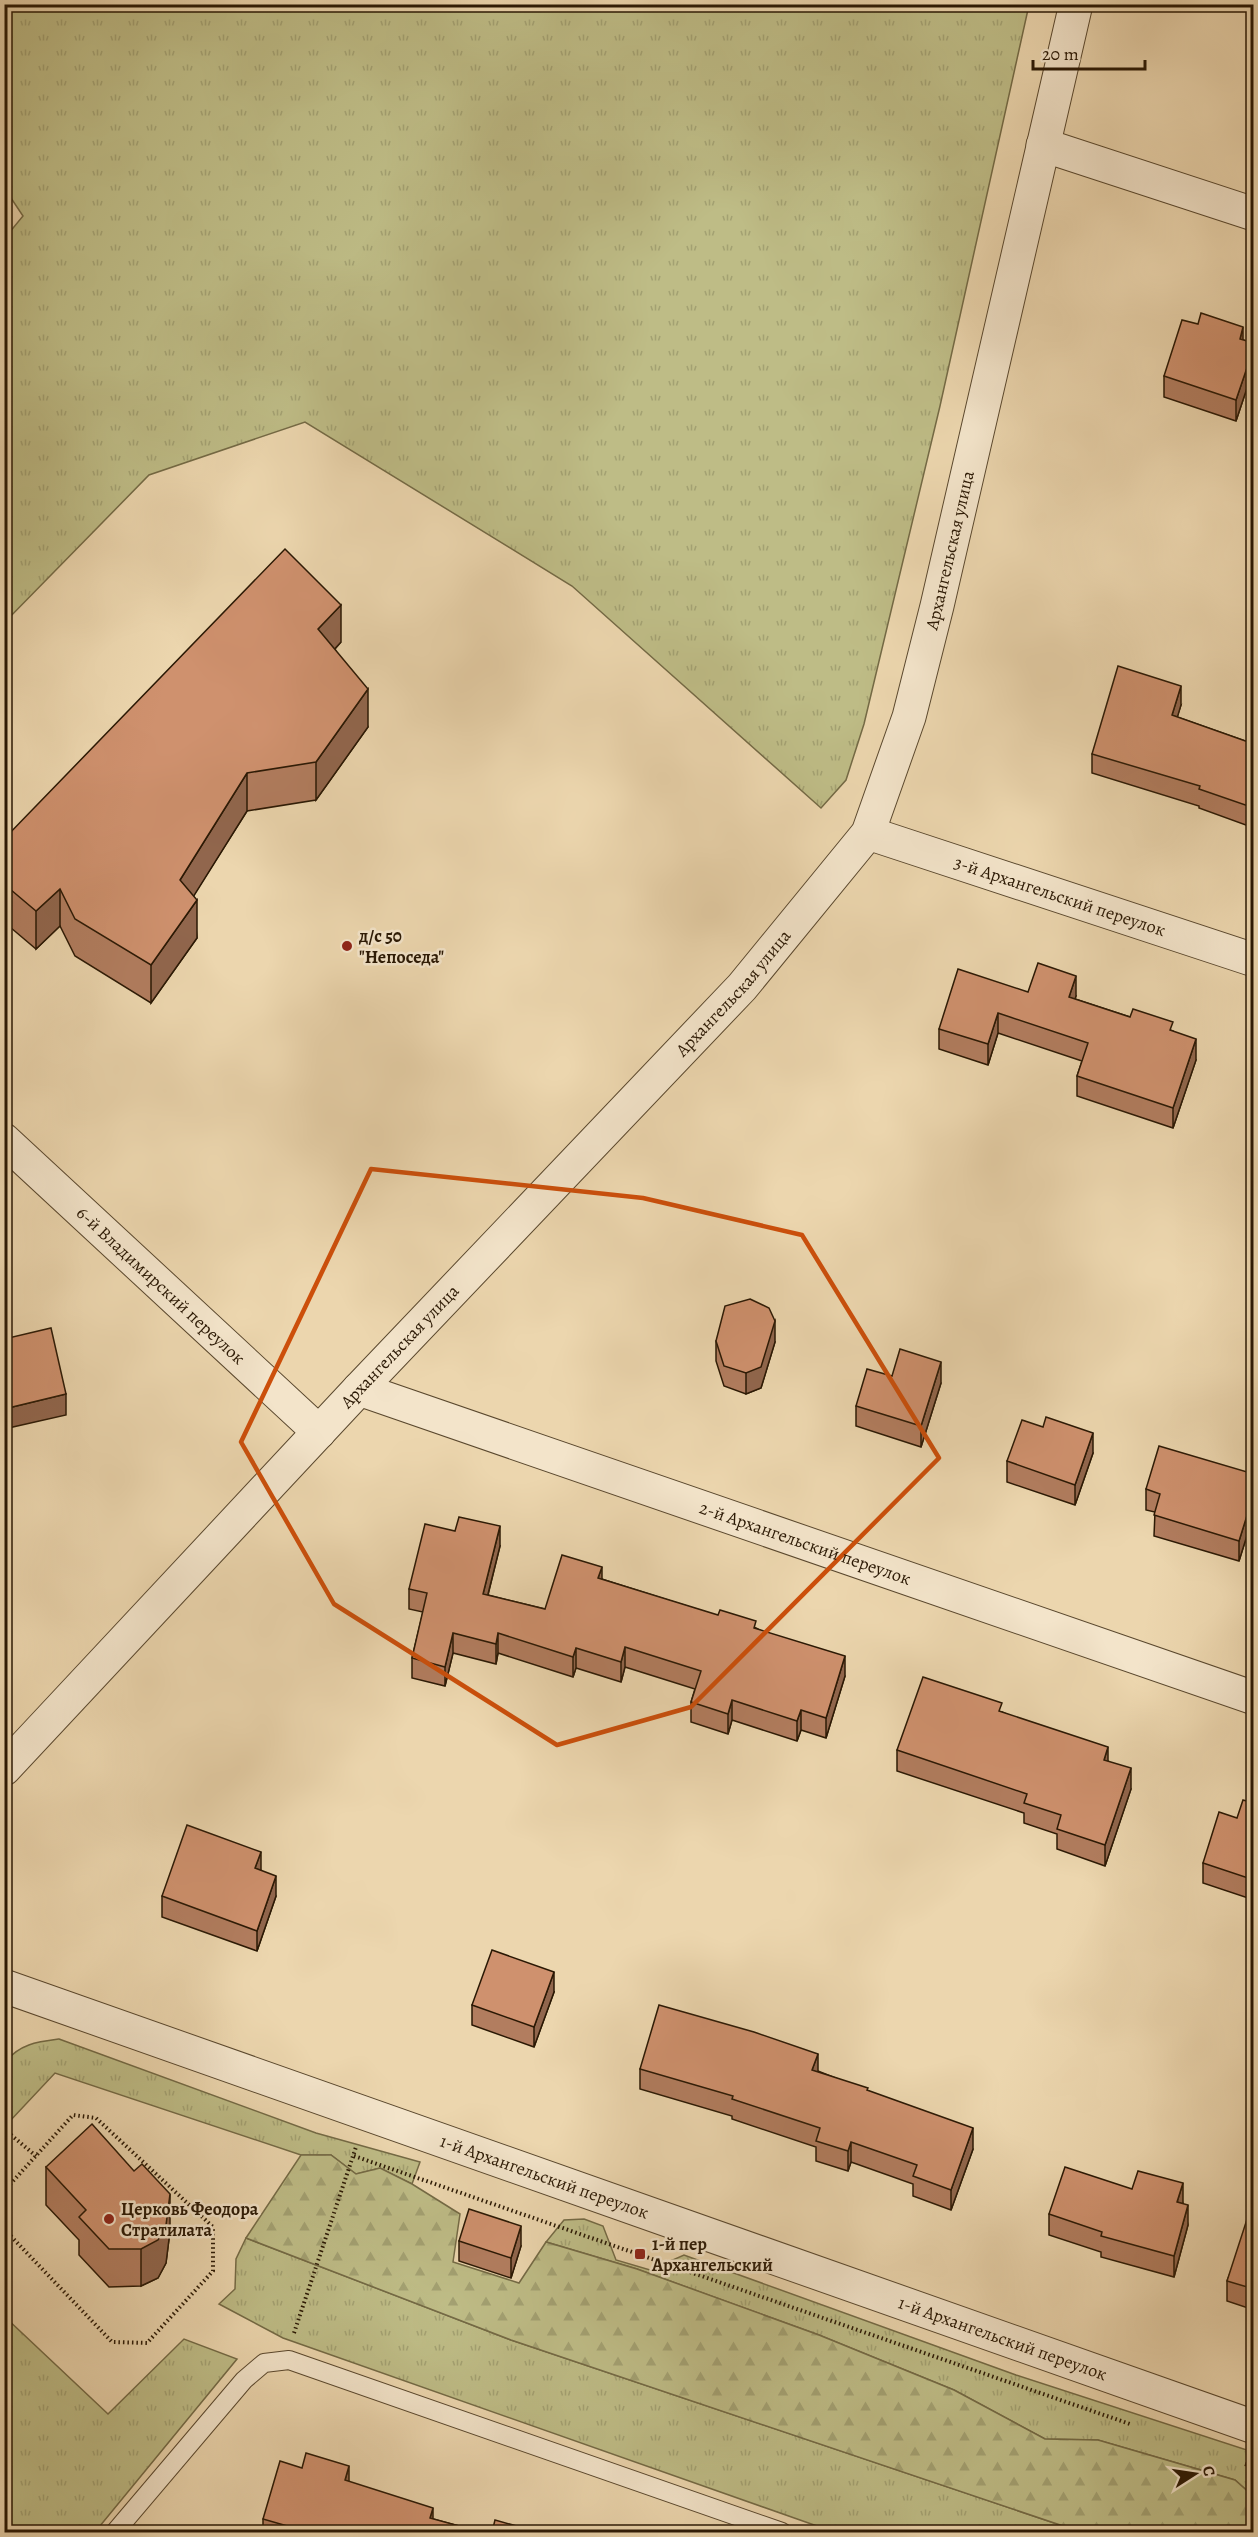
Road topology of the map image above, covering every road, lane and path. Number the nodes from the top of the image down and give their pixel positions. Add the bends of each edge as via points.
1 (1076, 4) edge
2 (1043, 145) junction
3 (1254, 214) edge
4 (868, 833) junction
5 (1254, 960) edge
6 (4, 1140) edge
7 (359, 1389) junction
8 (320, 1432) junction
9 (1254, 1698) edge
10 (4, 1769) edge
11 (4, 1986) edge
12 (366, 2115) junction
13 (4, 2129) edge
14 (36, 2156) junction
15 (354, 2156) junction
16 (4, 2192) edge
17 (4, 2217) edge
18 (289, 2360) junction
19 (1254, 2427) edge
20 (1141, 2428) dead end
21 (1242, 2463) dead end
22 (1254, 2467) edge
23 (115, 2532) edge
24 (782, 2532) edge

1 - 2 street, Архангельская улица
2 - 3 street
2 - 4 street, Архангельская улица via 912,706
4 - 5 street, 3-й Архангельский переулок
4 - 7 street, Архангельская улица via 742,987
6 - 8 street, 6-й Владимирский переулок
7 - 8 street, Архангельская улица
7 - 9 street, 2-й Архангельский переулок
8 - 10 street, Архангельская улица
11 - 12 street, 1-й Архангельский переулок
12 - 15 path
12 - 19 street, 1-й Архангельский переулок
13 - 14 path
14 - 16 path
14 - 17 path via 73,2115 96,2118 213,2227 213,2271 147,2343 112,2342 6,2231
15 - 18 path via 295,2325
15 - 20 path
18 - 23 lane via 264,2363 244,2380
18 - 24 lane
21 - 22 path

